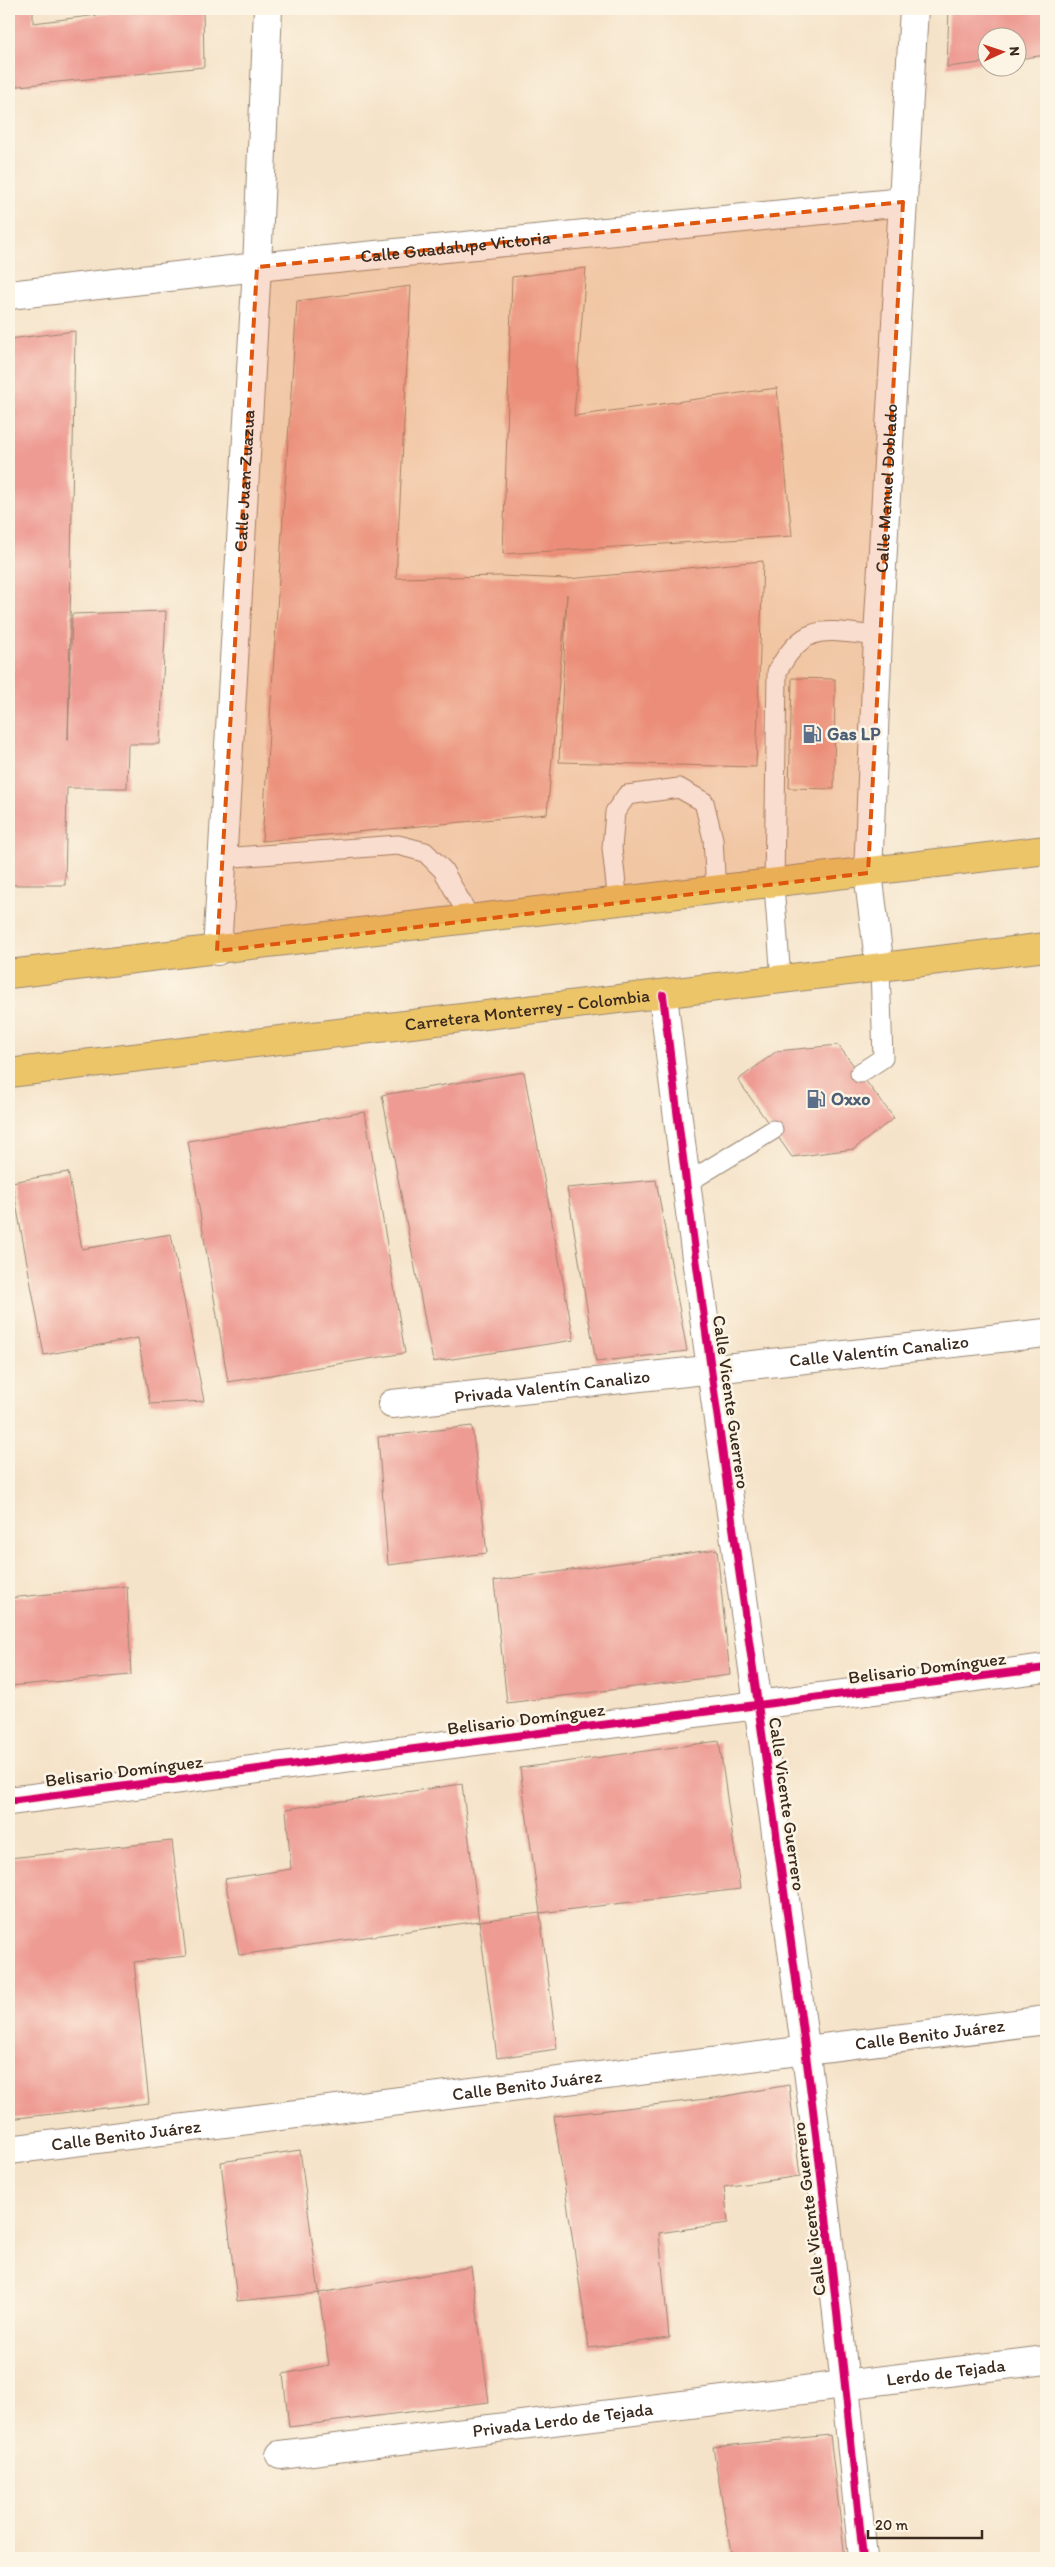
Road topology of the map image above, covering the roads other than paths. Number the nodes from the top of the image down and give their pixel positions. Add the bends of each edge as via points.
1 (268, 9) edge
2 (914, 9) edge
3 (903, 202) junction
4 (257, 267) junction
5 (9, 295) edge
6 (878, 636) junction
7 (1046, 850) edge
8 (222, 858) junction
9 (868, 873) junction
10 (774, 884) junction
11 (716, 891) junction
12 (618, 903) junction
13 (471, 920) junction
14 (1046, 947) edge
15 (217, 951) junction
16 (880, 968) junction
17 (9, 974) edge
18 (781, 980) junction
19 (663, 995) junction
20 (860, 1073) dead end
21 (9, 1074) edge
22 (773, 1130) dead end
23 (685, 1184) junction
24 (1046, 1333) edge
25 (712, 1368) junction
26 (392, 1404) dead end
27 (1046, 1668) edge
28 (758, 1705) junction
29 (9, 1801) edge
30 (1046, 2020) edge
31 (805, 2049) junction
32 (9, 2150) edge
33 (1046, 2360) edge
34 (846, 2385) junction
35 (280, 2455) dead end
36 (863, 2558) edge

1 - 4 street, Calle Juan Zuazua
2 - 3 street, Calle Manuel Doblado
3 - 4 street, Calle Guadalupe Victoria
3 - 6 street, Calle Manuel Doblado
4 - 5 street, Calle Guadalupe Victoria
4 - 8 street, Calle Juan Zuazua
6 - 9 street, Calle Manuel Doblado
6 - 10 lane via 820,631 804,638 788,652 777,672
7 - 9 main road
8 - 13 lane via 398,845 424,852 443,870
8 - 15 street, Calle Juan Zuazua
9 - 10 main road
9 - 16 street, Calle Manuel Doblado
10 - 11 main road
10 - 18 lane
11 - 12 main road
11 - 12 lane via 712,840 704,802 679,788 627,795 615,812 612,848
12 - 13 main road
13 - 15 main road
14 - 16 main road, Carretera Monterrey - Colombia
15 - 17 main road
16 - 18 main road, Carretera Monterrey - Colombia
16 - 20 lane via 883,1058
18 - 19 main road, Carretera Monterrey - Colombia
19 - 21 main road, Carretera Monterrey - Colombia
19 - 23 street, Calle Vicente Guerrero
22 - 23 lane
23 - 25 street, Calle Vicente Guerrero
24 - 25 street, Calle Valentín Canalizo
25 - 26 street, Privada Valentín Canalizo
25 - 28 street, Calle Vicente Guerrero
27 - 28 street, Belisario Domínguez
28 - 29 street, Belisario Domínguez
28 - 31 street, Calle Vicente Guerrero
30 - 31 street, Calle Benito Juárez
31 - 32 street, Calle Benito Juárez
31 - 34 street, Calle Vicente Guerrero
33 - 34 street, Lerdo de Tejada
34 - 35 street, Privada Lerdo de Tejada
34 - 36 street, Calle Vicente Guerrero

